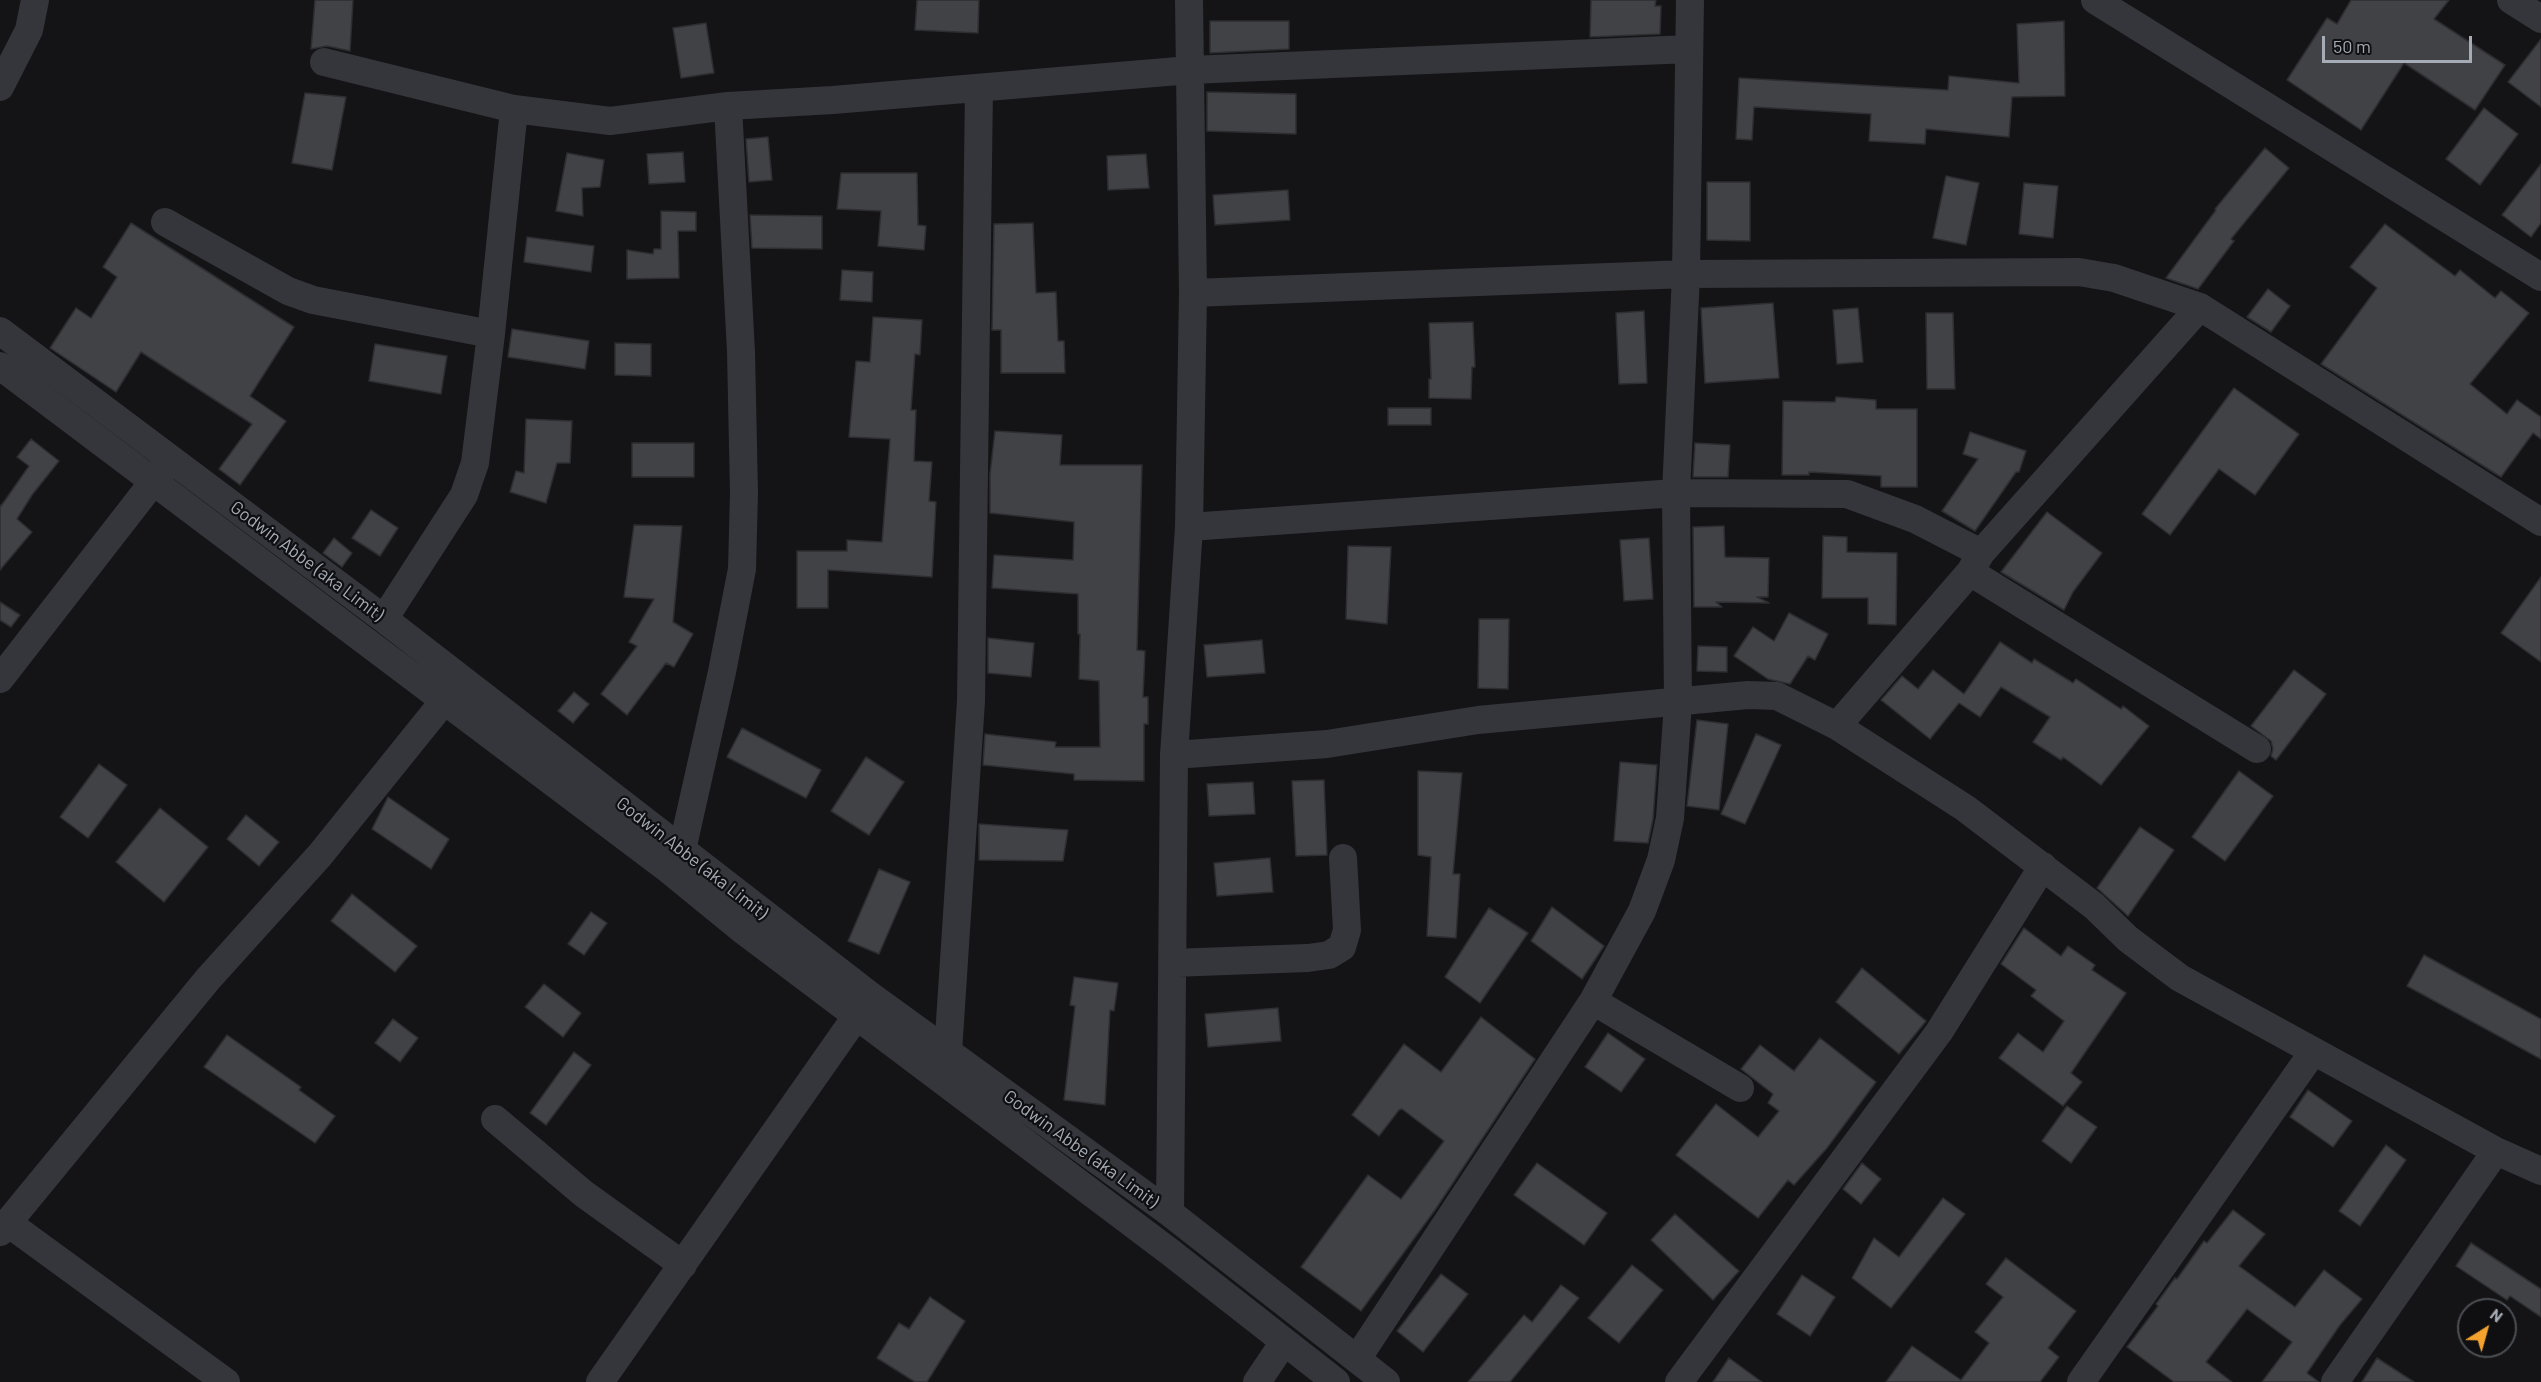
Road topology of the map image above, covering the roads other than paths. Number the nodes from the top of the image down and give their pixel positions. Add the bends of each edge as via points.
1 (35, 0) edge
2 (1189, 0) edge
3 (1690, 0) edge
4 (2095, 0) edge
5 (2511, 0) edge
6 (2541, 19) edge
7 (1689, 49) junction
8 (324, 62) dead end
9 (1190, 70) junction
10 (0, 87) edge
11 (979, 88) junction
12 (728, 106) junction
13 (514, 109) junction
14 (165, 222) dead end
15 (1686, 274) junction
16 (2541, 277) edge
17 (1193, 293) junction
18 (2200, 308) junction
19 (0, 331) edge
20 (491, 334) junction
21 (0, 366) edge
22 (171, 459) junction
23 (153, 481) junction
24 (1676, 493) junction
25 (2541, 522) edge
26 (1188, 527) junction
27 (1975, 563) junction
28 (384, 619) junction
29 (0, 679) edge
30 (444, 701) junction
31 (1678, 704) junction
32 (1837, 726) junction
33 (2257, 749) dead end
34 (1174, 755) junction
35 (682, 850) junction
36 (1343, 858) dead end
37 (2043, 866) junction
38 (1172, 963) junction
39 (1593, 1001) junction
40 (863, 1006) junction
41 (948, 1052) junction
42 (2313, 1052) junction
43 (1740, 1088) dead end
44 (495, 1119) dead end
45 (2496, 1150) junction
46 (2541, 1171) edge
47 (1124, 1181) junction
48 (1107, 1204) junction
49 (1170, 1213) junction
50 (4, 1228) edge
51 (683, 1265) junction
52 (1284, 1342) junction
53 (1357, 1359) junction
54 (226, 1382) edge
55 (600, 1382) edge
56 (1257, 1382) edge
57 (1336, 1382) edge
58 (1386, 1382) edge
59 (1679, 1382) edge
60 (2081, 1382) edge
61 (2335, 1382) edge

1 - 10 street via 29,30
2 - 9 street
3 - 7 street
4 - 16 street
5 - 6 street
7 - 9 street
7 - 15 street
8 - 13 street
9 - 11 street
9 - 17 street
11 - 12 street
11 - 41 street via 971,701
12 - 13 street via 609,121
12 - 35 street via 741,352 742,568
13 - 20 street
14 - 20 street via 288,291 313,300
15 - 17 street
15 - 18 street via 2079,273 2114,278
15 - 24 street
17 - 26 street
18 - 25 street
18 - 27 street
19 - 22 street, Godwin Abbe (aka Limit)
20 - 28 street via 475,463 464,495
21 - 23 street, Godwin Abbe (aka Limit)
22 - 23 street
22 - 28 street, Godwin Abbe (aka Limit)
23 - 29 street
23 - 30 street, Godwin Abbe (aka Limit)
24 - 26 street
24 - 27 street via 1847,494 1916,519
24 - 31 street
26 - 34 street
27 - 32 street
27 - 33 street
28 - 35 street, Godwin Abbe (aka Limit)
30 - 40 street, Godwin Abbe (aka Limit) via 664,866
30 - 50 street via 320,855 208,979
31 - 32 street via 1748,695 1776,696
31 - 34 street via 1478,720 1327,744
31 - 39 street via 1670,818 1661,860 1642,911
32 - 37 street via 1965,808
34 - 38 street
35 - 40 street, Godwin Abbe (aka Limit)
36 - 38 street via 1347,930 1342,947 1329,955
37 - 42 street via 2180,978
37 - 59 street via 1940,1032
38 - 49 street
39 - 43 street
39 - 53 street
40 - 41 street, Godwin Abbe (aka Limit)
40 - 48 street, Godwin Abbe (aka Limit)
40 - 51 street
41 - 47 street, Godwin Abbe (aka Limit)
42 - 45 street
42 - 60 street
44 - 51 street via 584,1194
45 - 46 street
45 - 61 street
47 - 48 street
47 - 49 street, Godwin Abbe (aka Limit)
48 - 52 street, Godwin Abbe (aka Limit)
49 - 53 street, Godwin Abbe (aka Limit)
50 - 54 street
51 - 55 street
52 - 56 street
52 - 57 street, Godwin Abbe (aka Limit)
53 - 58 street, Godwin Abbe (aka Limit)

